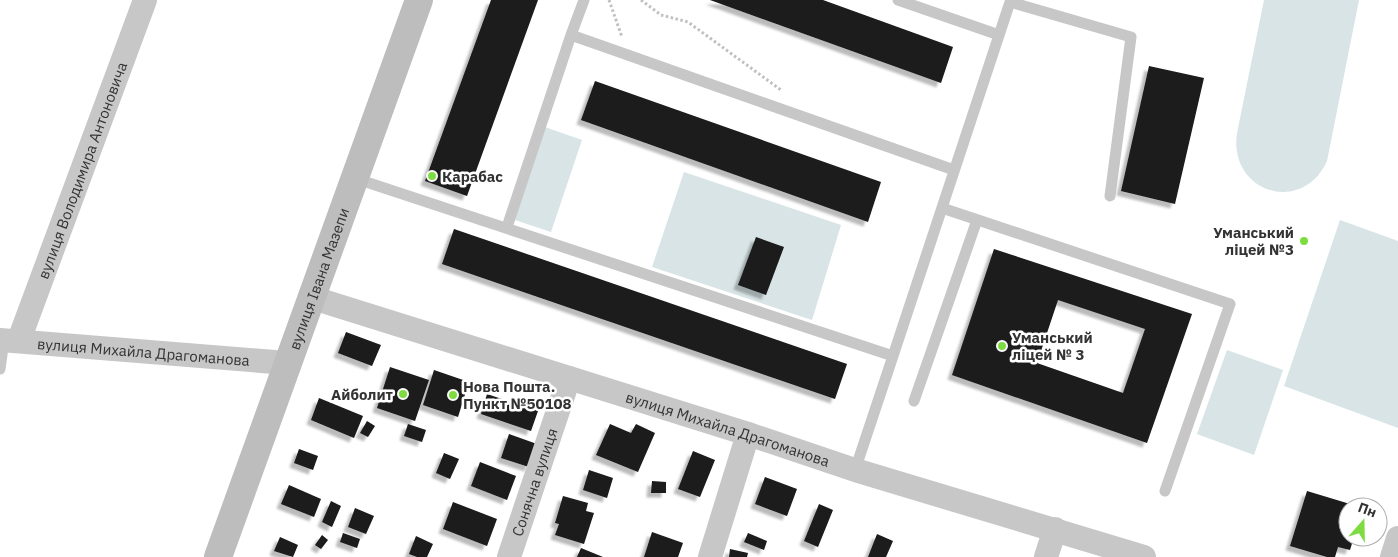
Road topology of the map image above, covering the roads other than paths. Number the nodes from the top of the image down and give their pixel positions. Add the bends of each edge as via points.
1 (145, 0) edge
2 (419, 0) edge
3 (584, 0) edge
4 (898, 0) edge
5 (571, 35) junction
6 (999, 35) junction
7 (954, 170) junction
8 (354, 178) junction
9 (1110, 196) dead end
10 (942, 208) junction
11 (977, 220) junction
12 (507, 227) junction
13 (310, 297) junction
14 (8, 340) edge
15 (893, 356) junction
16 (286, 363) junction
17 (0, 369) edge
18 (569, 378) junction
19 (914, 401) dead end
20 (748, 434) junction
21 (855, 470) junction
22 (1165, 491) dead end
23 (1054, 529) junction
24 (1398, 538) edge
25 (218, 557) edge
26 (509, 557) edge
27 (710, 557) edge
28 (1046, 557) edge
29 (1144, 557) edge
30 (1392, 557) edge

1 - 14 street, вулиця Володимира Антоновича
2 - 8 main road, вулиця Івана Мазепи
3 - 5 lane
4 - 6 lane
5 - 7 lane
5 - 12 lane
6 - 7 lane
6 - 9 lane via 1010,2 1131,37
7 - 10 lane
8 - 12 lane
8 - 13 main road, вулиця Івана Мазепи
10 - 11 lane
10 - 15 lane
11 - 19 lane
11 - 22 lane via 1230,304
12 - 15 lane
13 - 16 main road, вулиця Івана Мазепи
13 - 18 street, вулиця Михайла Драгоманова
14 - 16 street, вулиця Михайла Драгоманова
14 - 17 lane
15 - 21 lane
16 - 25 main road, вулиця Івана Мазепи
18 - 20 street, вулиця Михайла Драгоманова
18 - 26 street, Сонячна вулиця
20 - 21 street, вулиця Михайла Драгоманова
20 - 27 street
21 - 23 street, вулиця Михайла Драгоманова
23 - 28 street
23 - 29 street, вулиця Михайла Драгоманова
24 - 30 street

